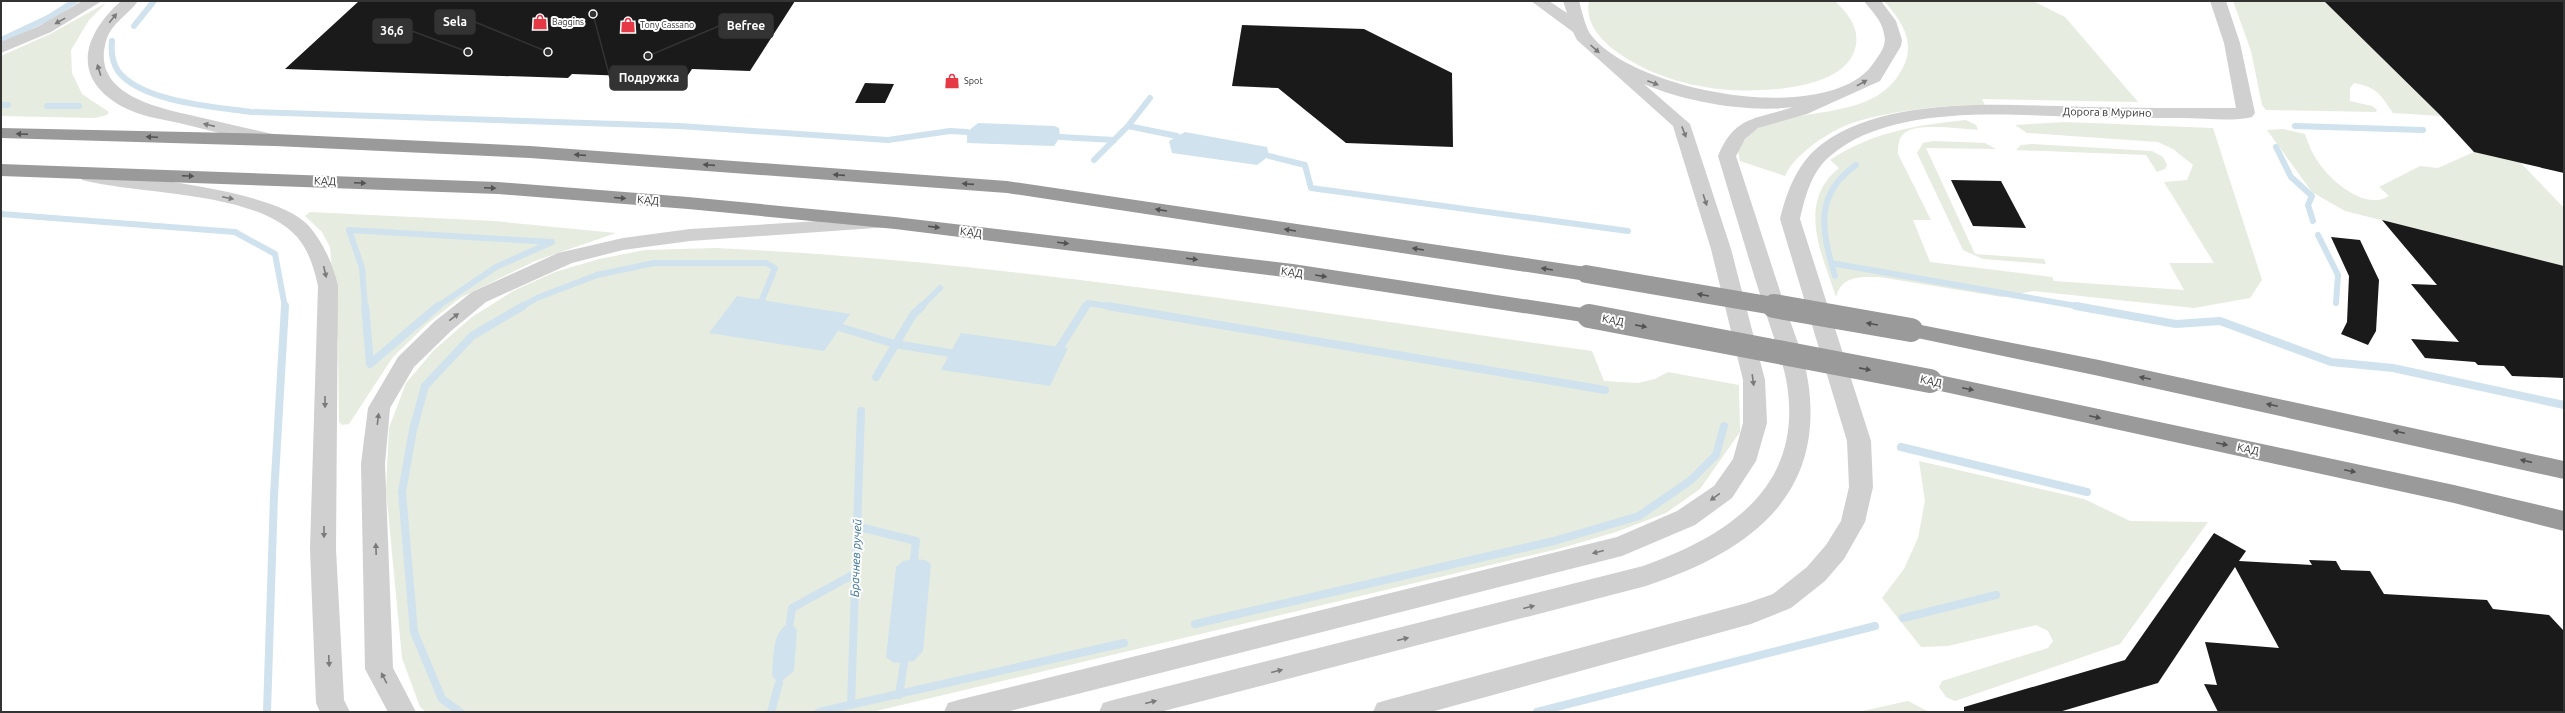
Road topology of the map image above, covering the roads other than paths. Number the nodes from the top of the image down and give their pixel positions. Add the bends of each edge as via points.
1 (94, 1) edge
2 (130, 1) edge
3 (1540, 1) edge
4 (1571, 1) edge
5 (1872, 1) edge
6 (2218, 1) edge
7 (1576, 28) junction
8 (1, 48) edge
9 (1618, 66) junction
10 (1826, 97) junction
11 (1, 133) edge
12 (275, 140) junction
13 (1, 170) edge
14 (51, 171) junction
15 (895, 223) junction
16 (2564, 470) edge
17 (2564, 521) edge
18 (336, 712) edge
19 (402, 712) edge
20 (958, 712) edge
21 (1113, 712) edge
22 (1387, 712) edge

1 -> 8 street via 45,29
12 -> 2 street via 166,115 130,103 106,86 98,71 96,54 99,38 114,16
3 - 7 street
4 - 7 street via 1570,12
10 -> 5 street via 1863,84 1881,71 1891,56 1894,39 1889,23
6 - 22 street, Дорога в Мурино via 2232,43 2246,113 1968,111 1914,117 1886,122 1855,133 1829,147 1811,166 1797,189 1790,219 1859,441 1862,487 1853,522 1835,552 1816,574 1782,601 1751,613
7 -> 9 street via 1598,52
9 -> 10 street via 1664,86 1718,100 1775,103
9 -> 20 street via 1634,87 1666,109 1681,124 1721,249 1754,380 1755,423 1744,461 1723,492 1686,518 1622,546
21 -> 10 street via 1646,576 1699,557 1734,537 1766,507 1789,469 1797,445 1799,419 1797,380 1727,156 1732,142 1750,124 1793,113
12 -> 11 highway
16 -> 12 highway, bridge via 2099,368 1911,330 1586,274 1007,187 530,152
13 - 14 highway, КАД
14 -> 15 highway, КАД via 498,188
14 -> 18 street via 239,200 272,210 300,228 316,249 323,263 328,286 323,549 330,703
15 -> 17 highway, КАД, bridge via 1293,272 1589,316 1930,381 2454,494
19 -> 15 street via 379,669 373,464 379,408 406,362 443,326 479,297 565,258 623,244 690,235

